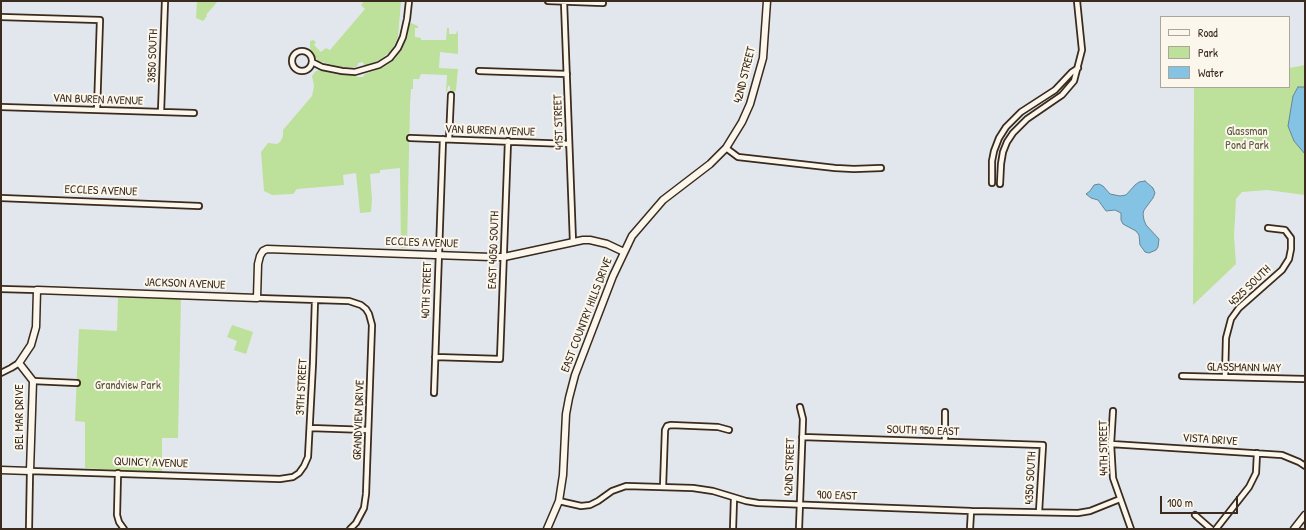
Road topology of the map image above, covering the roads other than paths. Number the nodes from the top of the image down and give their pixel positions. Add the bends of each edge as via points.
1 (165, 1) edge
2 (409, 1) edge
3 (548, 1) edge
4 (767, 1) edge
5 (1077, 1) edge
6 (564, 2) edge
7 (602, 3) dead end
8 (1, 16) edge
9 (312, 62) junction
10 (1078, 68) junction
11 (479, 71) dead end
12 (567, 74) junction
13 (451, 95) dead end
14 (1, 107) edge
15 (97, 110) junction
16 (161, 112) junction
17 (194, 113) dead end
18 (410, 138) dead end
19 (443, 139) junction
20 (449, 139) junction
21 (508, 141) junction
22 (569, 144) junction
23 (726, 148) junction
24 (881, 168) dead end
25 (992, 184) dead end
26 (1000, 184) dead end
27 (1, 198) edge
28 (199, 206) dead end
29 (1268, 228) dead end
30 (573, 242) junction
31 (624, 252) junction
32 (439, 255) junction
33 (504, 257) junction
34 (1, 289) edge
35 (37, 290) junction
36 (257, 298) junction
37 (315, 300) junction
38 (366, 309) joint
39 (435, 357) junction
40 (19, 363) junction
41 (1, 372) edge
42 (1182, 376) dead end
43 (1224, 377) junction
44 (1305, 379) edge
45 (33, 380) junction
46 (77, 383) dead end
47 (434, 393) dead end
48 (800, 406) dead end
49 (1113, 411) dead end
50 (945, 412) dead end
51 (310, 428) junction
52 (368, 430) junction
53 (729, 430) dead end
54 (802, 437) junction
55 (944, 441) junction
56 (1111, 444) junction
57 (1043, 445) joint
58 (1257, 453) junction
59 (1305, 466) edge
60 (1, 470) edge
61 (30, 470) junction
62 (118, 473) junction
63 (299, 473) joint
64 (664, 487) junction
65 (734, 498) junction
66 (1120, 500) junction
67 (559, 502) junction
68 (800, 504) junction
69 (971, 511) junction
70 (1039, 512) junction
71 (1195, 515) dead end
72 (1305, 515) edge
73 (29, 529) edge
74 (124, 529) edge
75 (350, 529) edge
76 (547, 529) edge
77 (733, 529) edge
78 (799, 529) edge
79 (970, 529) edge
80 (1131, 529) edge
81 (1211, 529) edge
82 (1216, 529) edge
83 (1294, 529) edge

1 - 16 street, 3850 SOUTH
2 - 9 street via 403,37 398,48 390,58 379,65 354,72 322,67
3 - 6 street
4 - 23 street, 42ND STREET via 763,58 756,85 742,122
5 - 10 street via 1082,44
6 - 7 street
6 - 12 street, 41ST STREET
8 - 15 street via 100,20
9 - 9 street via 309,54 304,51 295,53 292,58 294,67 299,70 306,70
10 - 25 street via 1055,90 1021,112 1006,127 994,151
10 - 26 street via 1068,90 1027,119 1010,138 1002,158
11 - 12 street
12 - 22 street, 41ST STREET
13 - 20 street
14 - 15 street, VAN BUREN AVENUE
15 - 16 street, VAN BUREN AVENUE
16 - 17 street, VAN BUREN AVENUE
18 - 19 street, VAN BUREN AVENUE
19 - 20 street, VAN BUREN AVENUE
19 - 32 street, 40TH STREET
20 - 21 street, VAN BUREN AVENUE
21 - 22 street, VAN BUREN AVENUE
21 - 33 street, EAST 4050 SOUTH
22 - 30 street, 41ST STREET
23 - 24 street via 738,157 835,168
23 - 31 street, EAST COUNTRY HILLS DRIVE via 710,164 662,200 632,236
27 - 28 street, ECCLES AVENUE
29 - 43 street, 4525 SOUTH via 1284,230 1291,238 1292,249 1282,270 1239,308 1231,319 1226,338
30 - 31 street, ECCLES AVENUE via 598,241
30 - 33 street, ECCLES AVENUE
31 - 67 street, EAST COUNTRY HILLS DRIVE via 580,361 569,398 564,475
32 - 33 street, ECCLES AVENUE
32 - 36 street, ECCLES AVENUE via 267,249 260,256 258,264
32 - 39 street, 40TH STREET
33 - 39 street, EAST 4050 SOUTH via 500,359
34 - 35 street, JACKSON AVENUE
35 - 36 street, JACKSON AVENUE
35 - 40 street via 36,327 31,345
36 - 37 street, JACKSON AVENUE
37 - 38 street, JACKSON AVENUE via 349,301
37 - 51 street, 39TH STREET
38 - 52 street, GRANDVIEW DRIVE via 372,325
39 - 47 street, 40TH STREET
40 - 41 street
40 - 45 street, BEL MAR DRIVE
42 - 43 street, GLASSMANN WAY
43 - 44 street, GLASSMANN WAY
45 - 46 street
45 - 61 street, BEL MAR DRIVE
48 - 54 street, 42ND STREET via 803,419
49 - 56 street, 44TH STREET
50 - 55 street
51 - 52 street
51 - 63 street, 39TH STREET via 308,457
52 - 75 street, GRANDVIEW DRIVE via 365,501 360,515
53 - 64 street via 718,427 667,426
54 - 55 street, SOUTH 950 EAST
54 - 68 street, 42ND STREET
55 - 57 street, SOUTH 950 EAST
56 - 58 street, VISTA DRIVE
56 - 66 street, 44TH STREET via 1114,478
57 - 70 street, 4350 SOUTH
58 - 59 street, VISTA DRIVE via 1282,455
58 - 82 street via 1256,473 1249,487
60 - 61 street, QUINCY AVENUE
61 - 62 street, QUINCY AVENUE
61 - 73 street, BEL MAR DRIVE
62 - 63 street, QUINCY AVENUE via 280,479 293,477
62 - 74 street via 117,514
64 - 65 street, 900 EAST via 713,491
64 - 67 street, 900 EAST via 626,486 612,491 590,505
65 - 68 street, 900 EAST via 758,503
65 - 77 street
66 - 70 street, 900 EAST via 1078,513
66 - 80 street, 44TH STREET
67 - 76 street, EAST COUNTRY HILLS DRIVE
68 - 69 street, 900 EAST
68 - 78 street, 42ND STREET
69 - 70 street, 900 EAST
69 - 79 street
71 - 81 street
72 - 83 street

